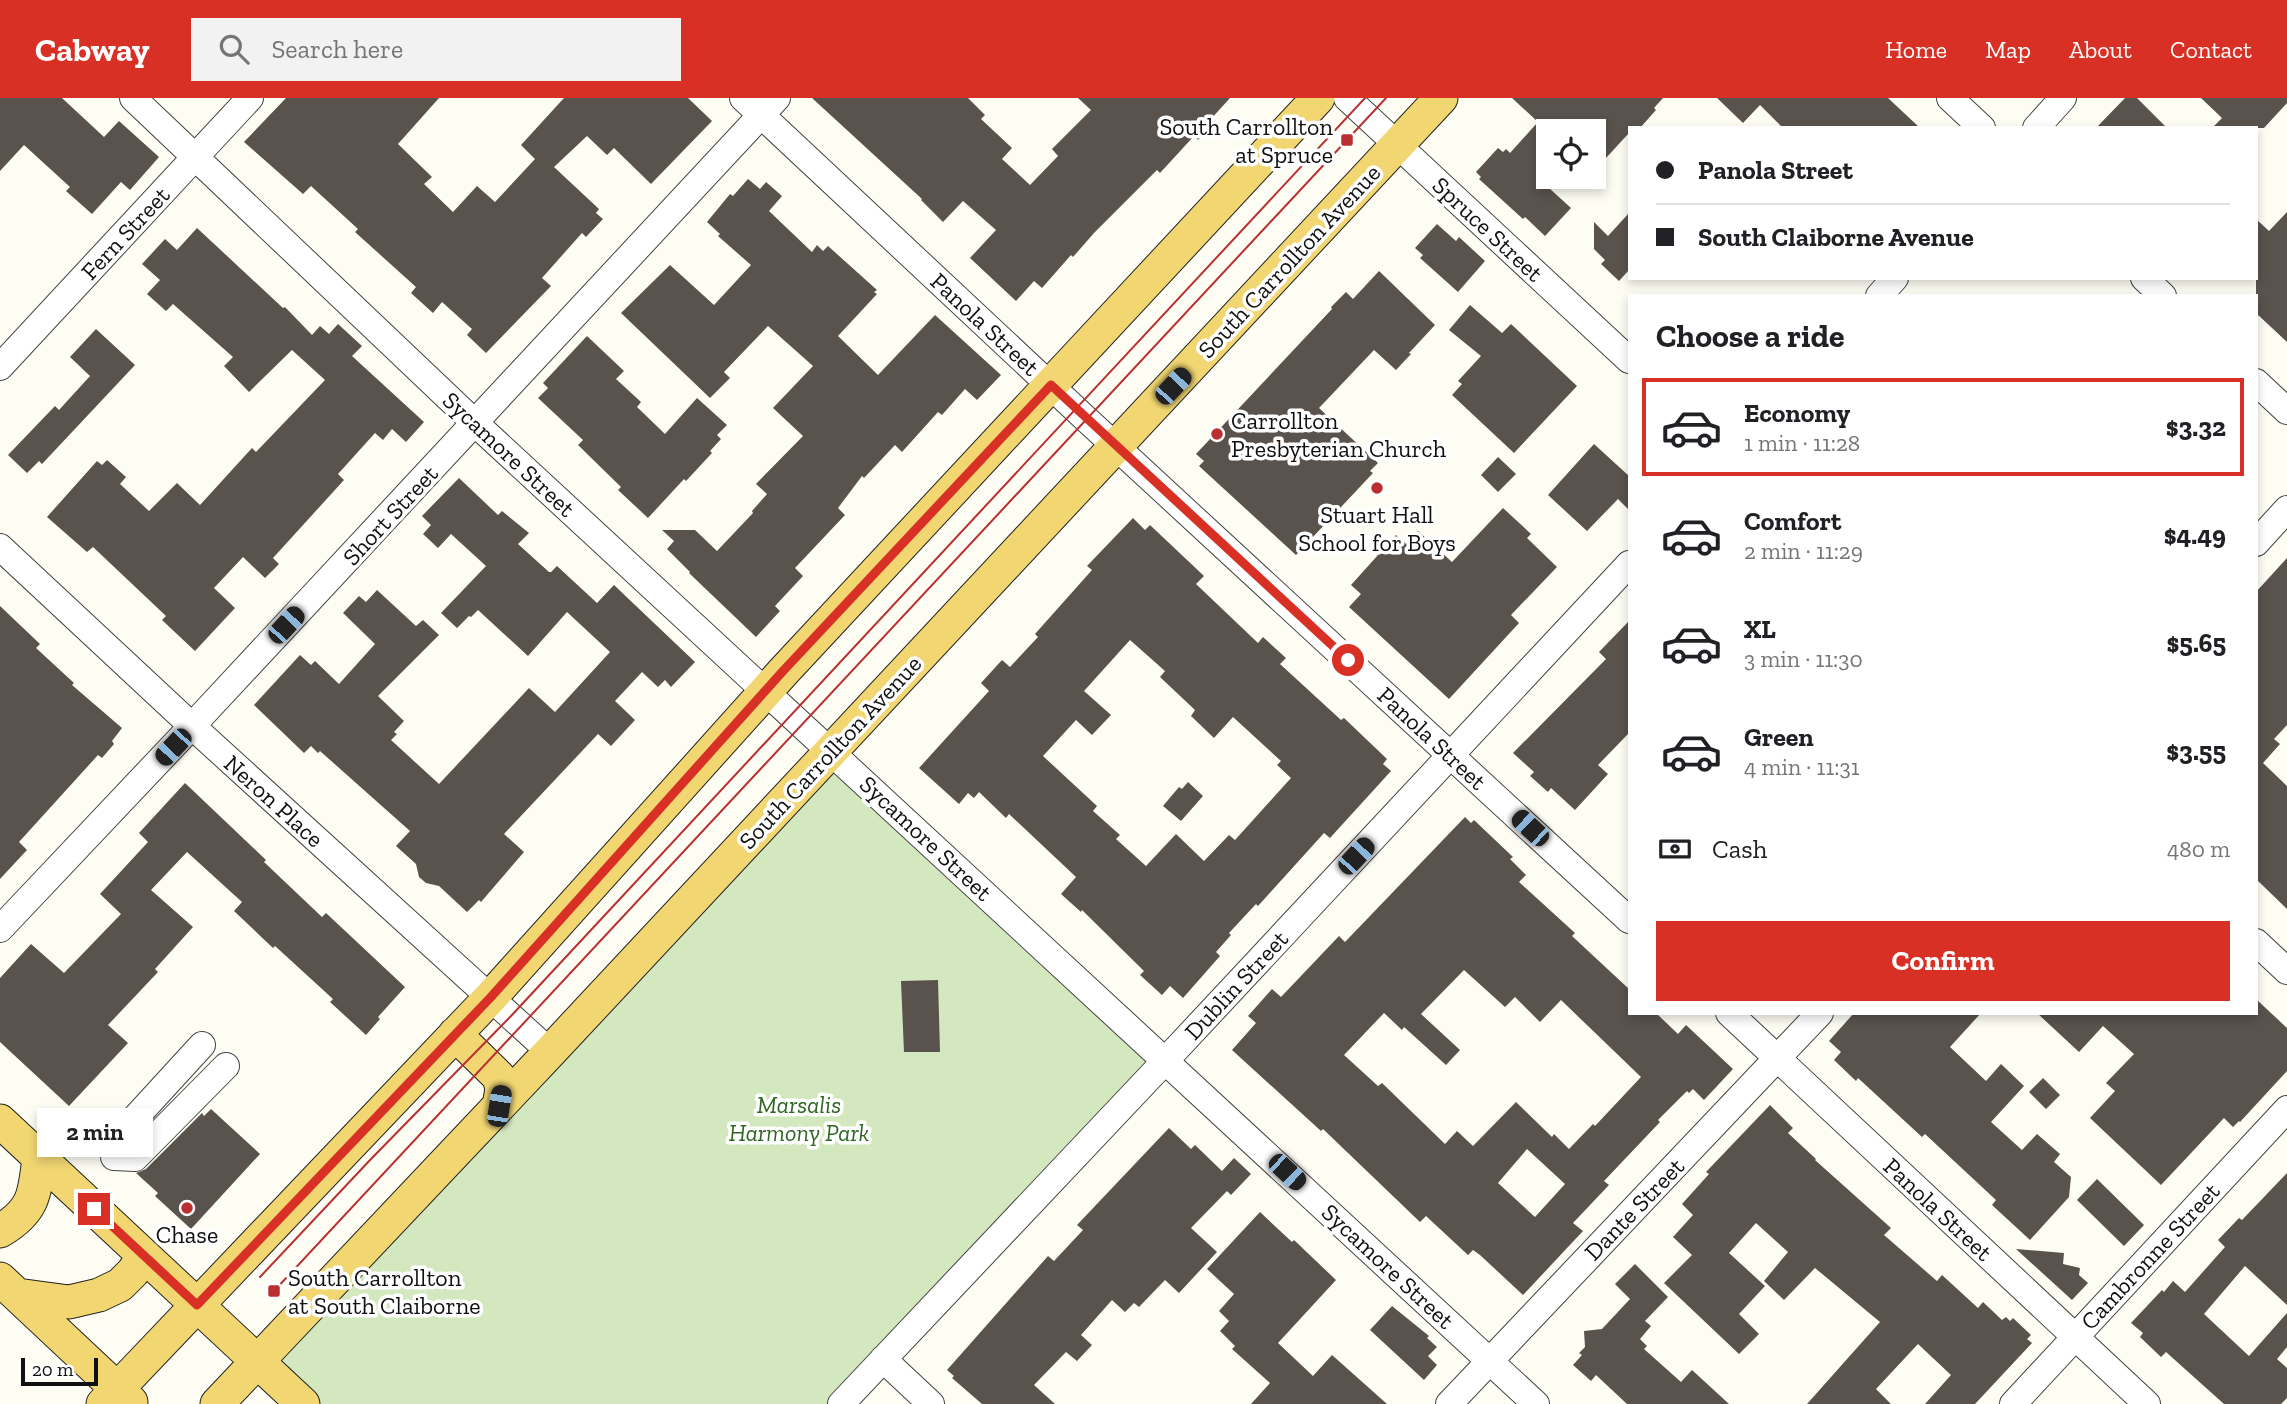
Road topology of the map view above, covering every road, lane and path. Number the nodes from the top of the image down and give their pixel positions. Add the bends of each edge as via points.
1 (134, 98) edge
2 (250, 98) edge
3 (1318, 98) edge
4 (1347, 98) edge
5 (1441, 98) edge
6 (1950, 98) edge
7 (2063, 98) edge
8 (760, 104) edge
9 (1980, 126) edge
10 (2038, 126) edge
11 (1398, 145) junction
12 (196, 156) junction
13 (1893, 280) edge
14 (2146, 280) edge
15 (1881, 294) edge
16 (2161, 294) edge
17 (1628, 359) edge
18 (0, 367) edge
19 (2258, 384) edge
20 (1051, 385) junction
21 (2287, 411) edge
22 (475, 423) junction
23 (1116, 446) junction
24 (2287, 509) edge
25 (2258, 541) edge
26 (0, 547) edge
27 (1628, 565) edge
28 (766, 691) junction
29 (192, 726) junction
30 (831, 751) junction
31 (1451, 755) junction
32 (1628, 919) edge
33 (0, 929) edge
34 (2258, 944) edge
35 (2287, 971) edge
36 (490, 998) junction
37 (1731, 1015) edge
38 (1818, 1015) edge
39 (455, 1034) junction
40 (202, 1045) dead end
41 (551, 1052) junction
42 (1778, 1059) junction
43 (1166, 1060) junction
44 (226, 1066) dead end
45 (499, 1106) junction
46 (2287, 1109) edge
47 (0, 1121) edge
48 (38, 1157) junction
49 (0, 1231) edge
50 (144, 1256) junction
51 (8, 1287) edge
52 (197, 1305) junction
53 (2075, 1337) junction
54 (883, 1359) junction
55 (1489, 1360) junction
56 (258, 1362) junction
57 (117, 1399) edge
58 (217, 1404) edge
59 (303, 1404) edge
60 (841, 1404) edge
61 (930, 1404) edge
62 (1448, 1404) edge
63 (1536, 1404) edge
64 (2013, 1404) edge
65 (2147, 1404) edge

1 - 12 street, Sycamore Street
2 - 12 street, Fern Street
3 - 20 main road
4 - 11 street, Spruce Street
5 - 11 main road, South Carrollton Avenue
6 - 9 street
7 - 10 street
8 - 20 street, Panola Street
8 - 22 street, Short Street
11 - 17 street, Spruce Street
11 - 23 main road, South Carrollton Avenue
12 - 18 street, Fern Street
12 - 22 street, Sycamore Street
13 - 15 street
14 - 16 street
19 - 21 street
20 - 23 street, Panola Street
20 - 28 main road
22 - 28 street, Sycamore Street
22 - 29 street, Short Street
23 - 30 main road, South Carrollton Avenue
23 - 31 street, Panola Street
24 - 25 street
26 - 29 street, Neron Place
27 - 31 street, Dublin Street
28 - 30 street, Sycamore Street
28 - 36 main road
29 - 33 street, Short Street
29 - 36 street, Neron Place
30 - 41 main road, South Carrollton Avenue
30 - 43 street, Sycamore Street
31 - 32 street, Panola Street
31 - 43 street, Dublin Street
34 - 35 street
36 - 39 main road
36 - 41 street, Neron Place
37 - 42 street, Panola Street
38 - 42 street, Dante Street
39 - 45 main road via 499,1077
39 - 52 main road
40 - 44 street via 114,1141 114,1157 135,1158
41 - 45 main road, South Carrollton Avenue
42 - 53 street, Panola Street
42 - 55 street, Dante Street
43 - 54 street, Dublin Street
43 - 55 street, Sycamore Street
45 - 56 main road, South Carrollton Avenue
46 - 53 street, Cambronne Street
47 - 48 main road
48 - 49 main road via 30,1206
48 - 50 main road
50 - 51 main road via 120,1285 69,1302
50 - 52 main road
51 - 57 main road
52 - 56 main road
52 - 57 main road
53 - 64 street, Cambronne Street
53 - 65 street, Panola Street
54 - 60 street, Dublin Street
54 - 61 street
55 - 62 street, Dante Street
55 - 63 street, Sycamore Street
56 - 58 main road, South Carrollton Avenue
56 - 59 main road

